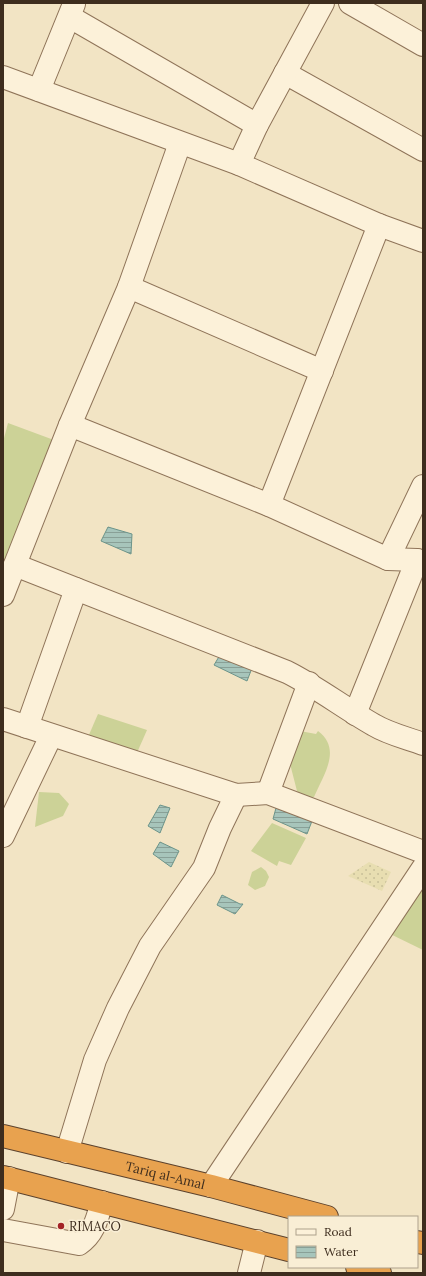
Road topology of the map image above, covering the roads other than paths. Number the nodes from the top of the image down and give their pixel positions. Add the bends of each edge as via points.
1 (323, 3) edge
2 (350, 3) edge
3 (72, 10) edge
4 (423, 45) edge
5 (285, 73) junction
6 (3, 77) edge
7 (39, 90) junction
8 (257, 125) junction
9 (180, 143) junction
10 (423, 150) edge
11 (239, 164) junction
12 (379, 225) junction
13 (423, 241) edge
14 (129, 287) junction
15 (322, 371) junction
16 (70, 425) junction
17 (423, 486) edge
18 (269, 506) junction
19 (388, 559) junction
20 (420, 561) edge
21 (14, 565) junction
22 (76, 589) junction
23 (3, 595) edge
24 (309, 683) junction
25 (355, 714) junction
26 (3, 719) edge
27 (26, 727) junction
28 (51, 736) junction
29 (423, 744) edge
30 (268, 793) junction
31 (236, 794) junction
32 (3, 836) edge
33 (423, 852) edge
34 (423, 868) edge
35 (3, 1136) edge
36 (67, 1152) junction
37 (6, 1178) edge
38 (211, 1186) junction
39 (102, 1202) junction
40 (3, 1209) edge
41 (322, 1216) edge
42 (3, 1230) edge
43 (257, 1242) junction
44 (288, 1250) edge
45 (361, 1268) edge
46 (250, 1273) edge
47 (380, 1273) edge

1 - 5 street
2 - 4 street
3 - 7 street
3 - 8 street
5 - 8 street
5 - 10 street
6 - 7 street
7 - 9 street
8 - 11 street
9 - 11 street
9 - 14 street
11 - 12 street
12 - 13 street
12 - 15 street
14 - 15 street
14 - 16 street
15 - 18 street
16 - 18 street
16 - 21 street
17 - 19 street
18 - 19 street
19 - 20 street
20 - 25 street
21 - 22 street
21 - 23 street
22 - 24 street
22 - 27 street
24 - 25 street
24 - 30 street
25 - 29 street via 376,726
26 - 27 street
27 - 28 street
28 - 31 street
28 - 32 street
30 - 31 street
30 - 33 street
31 - 36 street via 204,868 150,946 118,1008 95,1060
34 - 38 street
35 - 36 highway, Tariq al-Amal
36 - 38 highway, Tariq al-Amal
37 - 39 highway
37 - 40 street
38 - 41 highway, Tariq al-Amal
39 - 42 street via 94,1228 87,1239 78,1244
39 - 43 highway
43 - 44 highway
43 - 46 street
45 - 47 highway

